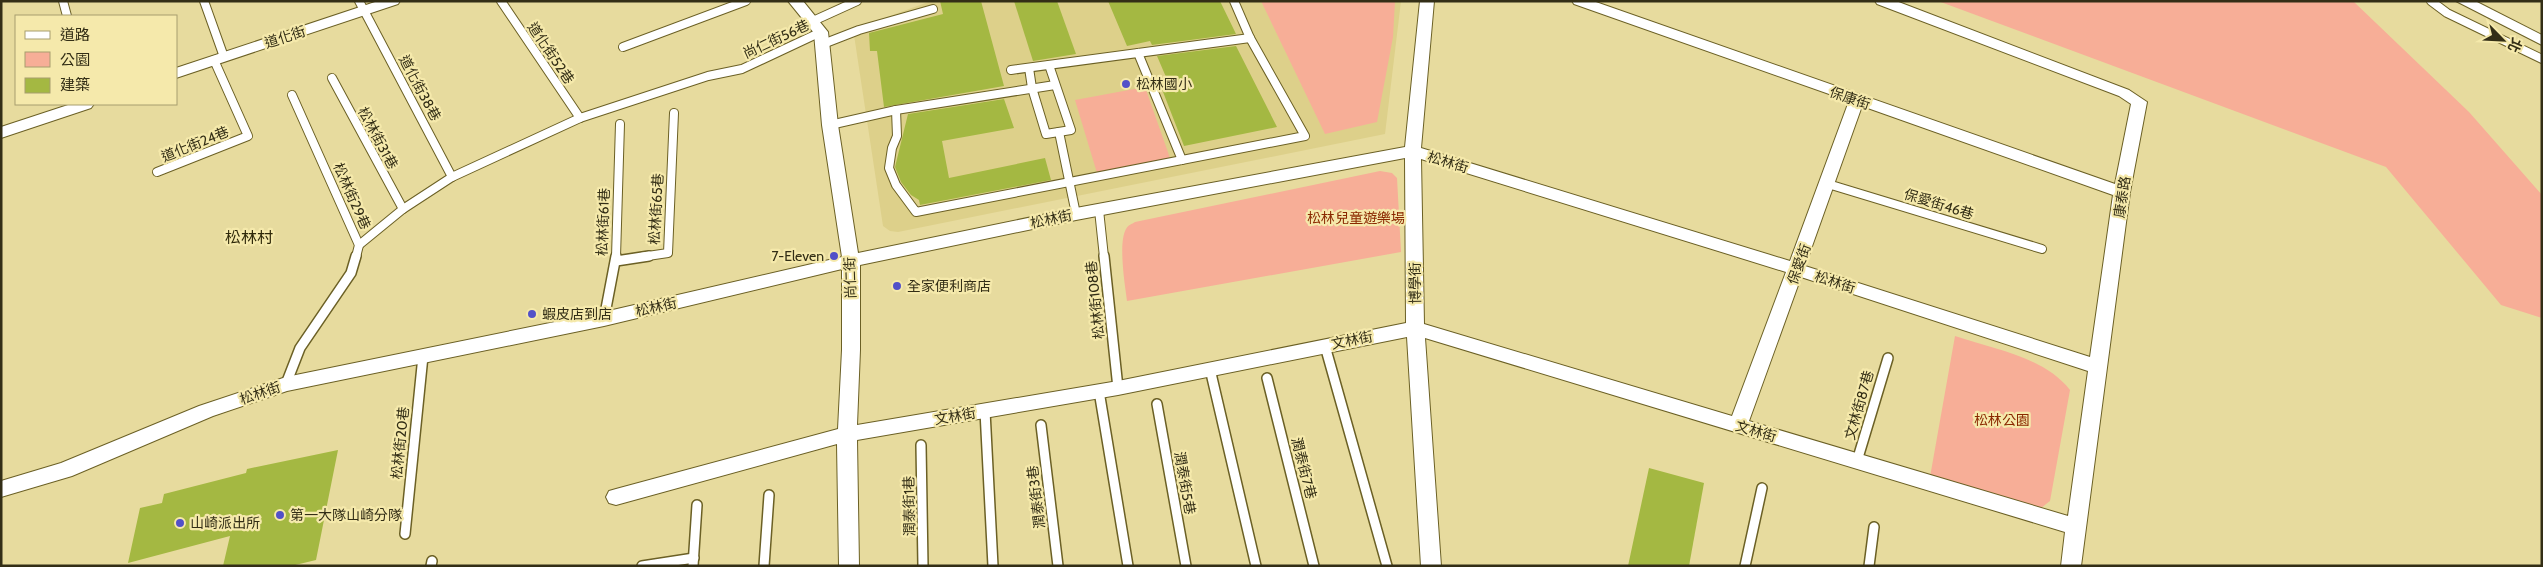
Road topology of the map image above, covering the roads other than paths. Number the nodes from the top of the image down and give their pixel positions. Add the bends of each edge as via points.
1 (63, 1) edge
2 (204, 1) edge
3 (393, 1) edge
4 (501, 1) edge
5 (746, 1) edge
6 (795, 1) edge
7 (858, 1) edge
8 (1234, 1) edge
9 (1427, 1) edge
10 (1580, 1) edge
11 (1882, 1) edge
12 (2430, 1) edge
13 (2463, 1) edge
14 (362, 6) edge
15 (933, 9) dead end
16 (67, 15) edge
17 (819, 32) junction
18 (1250, 38) junction
19 (2542, 40) edge
20 (622, 48) dead end
21 (1138, 53) junction
22 (219, 59) junction
23 (2542, 59) edge
24 (1048, 65) junction
25 (1029, 68) junction
26 (1011, 70) dead end
27 (178, 72) edge
28 (332, 78) dead end
29 (1055, 85) junction
30 (1032, 88) junction
31 (292, 95) dead end
32 (1857, 100) junction
33 (83, 105) edge
34 (896, 110) junction
35 (674, 113) dead end
36 (580, 118) junction
37 (620, 124) dead end
38 (830, 125) junction
39 (1059, 132) junction
40 (1, 133) edge
41 (1413, 151) junction
42 (1182, 160) junction
43 (157, 172) dead end
44 (452, 177) junction
45 (1069, 183) junction
46 (1828, 184) junction
47 (2122, 192) junction
48 (403, 209) junction
49 (1100, 210) junction
50 (1076, 214) junction
51 (359, 245) junction
52 (2042, 249) dead end
53 (851, 261) junction
54 (616, 262) junction
55 (1796, 270) junction
56 (604, 319) junction
57 (1415, 328) junction
58 (1325, 346) junction
59 (423, 356) junction
60 (1888, 358) dead end
61 (2098, 367) junction
62 (1210, 369) junction
63 (1267, 378) dead end
64 (286, 384) junction
65 (1118, 388) junction
66 (1099, 391) junction
67 (1157, 404) dead end
68 (985, 411) junction
69 (1041, 425) dead end
70 (1738, 426) junction
71 (847, 434) junction
72 (922, 445) dead end
73 (1857, 461) junction
74 (1, 488) edge
75 (1762, 488) dead end
76 (769, 495) dead end
77 (616, 497) dead end
78 (697, 504) dead end
79 (1874, 527) dead end
80 (2076, 527) junction
81 (405, 534) dead end
82 (693, 562) edge
83 (642, 566) edge
84 (764, 566) edge
85 (849, 566) edge
86 (924, 566) edge
87 (993, 566) edge
88 (1058, 566) edge
89 (1128, 566) edge
90 (1186, 566) edge
91 (1256, 566) edge
92 (1314, 566) edge
93 (1387, 566) edge
94 (1431, 566) edge
95 (1745, 566) edge
96 (1869, 566) edge
97 (2071, 566) edge

1 - 16 lane
2 - 22 lane
3 - 14 street, 道化街
4 - 36 lane, 道化街52巷
5 - 20 lane
6 - 17 street
7 - 17 lane
8 - 18 lane
9 - 41 street, 博學街
10 - 32 street, 保康街
11 - 47 street, 康泰路 via 2124,93 2139,102
12 - 23 lane via 2447,13
13 - 19 street
14 - 22 street, 道化街
14 - 44 lane, 道化街38巷
15 - 17 lane via 859,30
17 - 36 lane, 尚仁街56巷 via 742,69 708,76
17 - 38 street, 尚仁街
18 - 21 lane
18 - 42 lane via 1304,136
21 - 24 lane
21 - 42 lane
22 - 27 street, 道化街
22 - 43 lane, 道化街24巷 via 248,136
24 - 25 lane
24 - 29 lane
25 - 26 lane
25 - 30 lane
28 - 48 lane, 松林街31巷
29 - 30 lane
29 - 39 lane via 1071,130
30 - 34 lane
30 - 39 lane via 1046,134
31 - 51 lane, 松林街29巷
32 - 46 street, 保愛街
32 - 47 street, 保康街
33 - 40 street
34 - 38 lane
34 - 45 lane via 898,136 887,164 889,173 916,212
35 - 54 lane, 松林街65巷 via 668,253
36 - 44 lane, 尚仁街56巷
37 - 54 lane, 松林街61巷
38 - 53 street, 尚仁街
39 - 45 lane
41 - 49 street, 松林街
41 - 55 street, 松林街
41 - 57 street, 博學街
42 - 45 lane
44 - 48 lane, 尚仁街56巷
45 - 50 lane
46 - 52 lane, 保愛街46巷
46 - 55 street, 保愛街
47 - 61 street, 康泰路
48 - 51 lane, 尚仁街56巷
49 - 50 street, 松林街
49 - 65 lane, 松林街108巷
50 - 53 street, 松林街
51 - 64 lane, 松林街29巷 via 351,273 300,348
53 - 56 street, 松林街
53 - 71 street, 尚仁街
54 - 56 lane, 松林街61巷
55 - 61 street, 松林街
55 - 70 street, 保愛街
56 - 59 street, 松林街
57 - 58 street, 文林街
57 - 70 street, 文林街
57 - 94 street, 博學街
58 - 62 street, 文林街
58 - 93 lane
59 - 64 street, 松林街
59 - 81 lane, 松林街20巷
60 - 73 lane, 文林街87巷
61 - 80 street, 康泰路
62 - 65 street, 文林街
62 - 91 lane
63 - 92 lane, 潤泰街7巷
64 - 74 street, 松林街 via 206,412 65,470
65 - 66 street, 文林街
66 - 68 street, 文林街
66 - 89 lane
67 - 90 lane, 潤泰街5巷
68 - 71 street, 文林街
68 - 87 lane
69 - 88 lane, 潤泰街3巷
70 - 73 street, 文林街
71 - 77 street, 文林街
71 - 85 street, 尚仁街
72 - 86 lane, 潤泰街1巷
73 - 80 street, 文林街
75 - 95 lane
76 - 84 lane
78 - 82 lane
79 - 96 lane
80 - 97 street, 康泰路
82 - 83 lane

